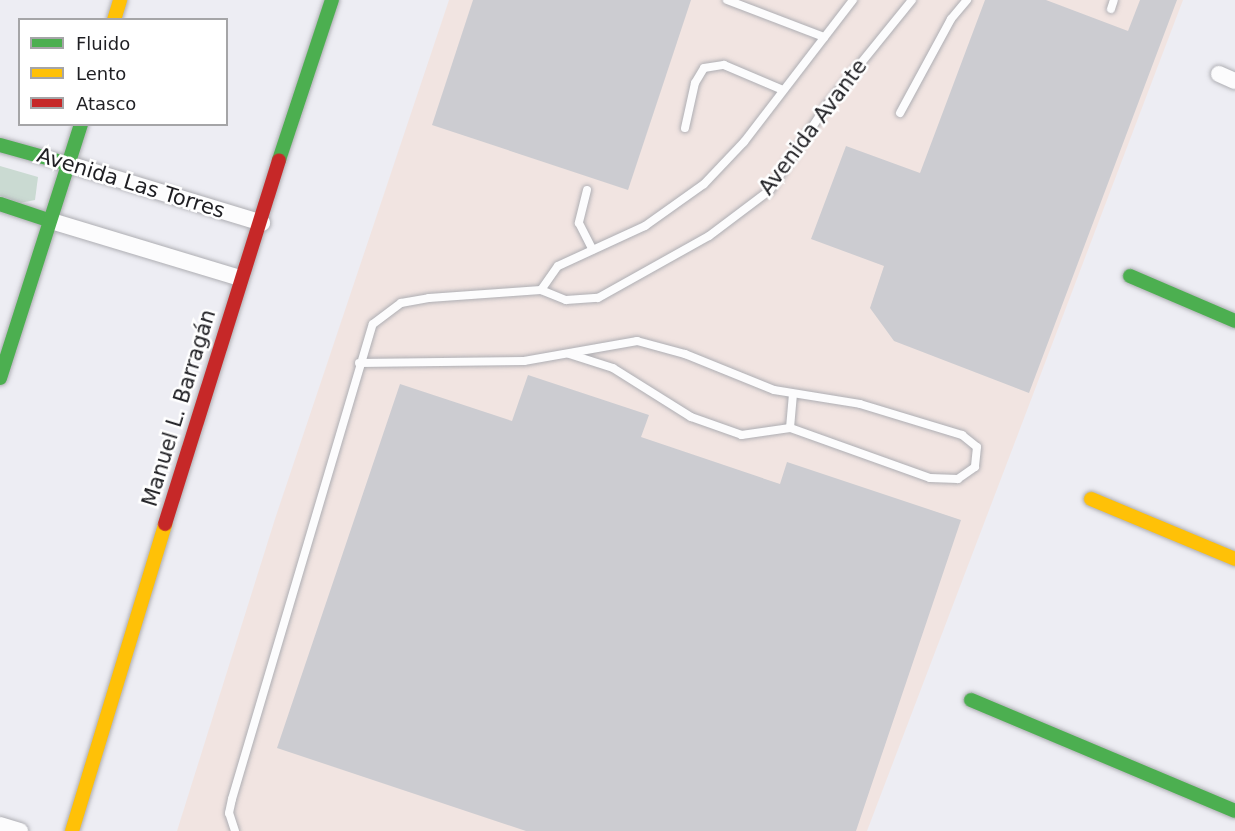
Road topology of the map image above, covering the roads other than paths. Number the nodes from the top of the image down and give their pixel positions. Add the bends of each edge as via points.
1 (120, 0) edge
2 (332, 0) edge
3 (727, 0) edge
4 (853, 0) edge
5 (912, 0) edge
6 (967, 0) edge
7 (1114, 0) edge
8 (1111, 9) dead end
9 (115, 18) edge
10 (824, 37) junction
11 (1219, 75) dead end
12 (1235, 81) edge
13 (783, 90) junction
14 (900, 113) dead end
15 (80, 126) edge
16 (685, 128) dead end
17 (0, 145) edge
18 (68, 164) junction
19 (587, 190) dead end
20 (0, 204) edge
21 (48, 220) junction
22 (262, 223) junction
23 (593, 250) junction
24 (1130, 276) dead end
25 (240, 278) junction
26 (541, 290) junction
27 (1235, 321) edge
28 (569, 354) junction
29 (359, 363) junction
30 (0, 378) edge
31 (793, 394) junction
32 (790, 428) junction
33 (1091, 499) dead end
34 (1235, 559) edge
35 (972, 700) dead end
36 (1235, 811) edge
37 (0, 825) edge
38 (20, 831) edge
39 (72, 831) edge
40 (235, 831) edge

1 - 9 street
2 - 22 street, Manuel L. Barragán
3 - 10 lane
4 - 10 lane
5 - 26 lane, Avenida Avante via 827,105 770,190 709,236 598,298 566,300
6 - 14 lane via 946,27
7 - 8 lane
10 - 13 lane
11 - 12 street
13 - 16 lane via 724,65 704,68 695,83
13 - 23 lane via 744,142 704,184 645,226
15 - 18 street
17 - 18 street, Avenida Las Torres
18 - 21 street
18 - 22 street, Avenida Las Torres
19 - 23 lane via 579,223
20 - 21 street
21 - 25 street
21 - 30 street
22 - 25 street, Manuel L. Barragán
23 - 26 lane via 558,266
24 - 27 street
25 - 39 street, Manuel L. Barragán
26 - 29 lane via 401,303 373,324
28 - 29 lane via 469,364
28 - 31 lane via 637,340
28 - 32 lane via 613,368 691,417 742,435
29 - 40 lane via 231,799 229,813
31 - 32 lane
31 - 32 lane via 907,416 962,435 977,447 977,456 975,467 958,479 930,478
33 - 34 street
35 - 36 street
37 - 38 street

